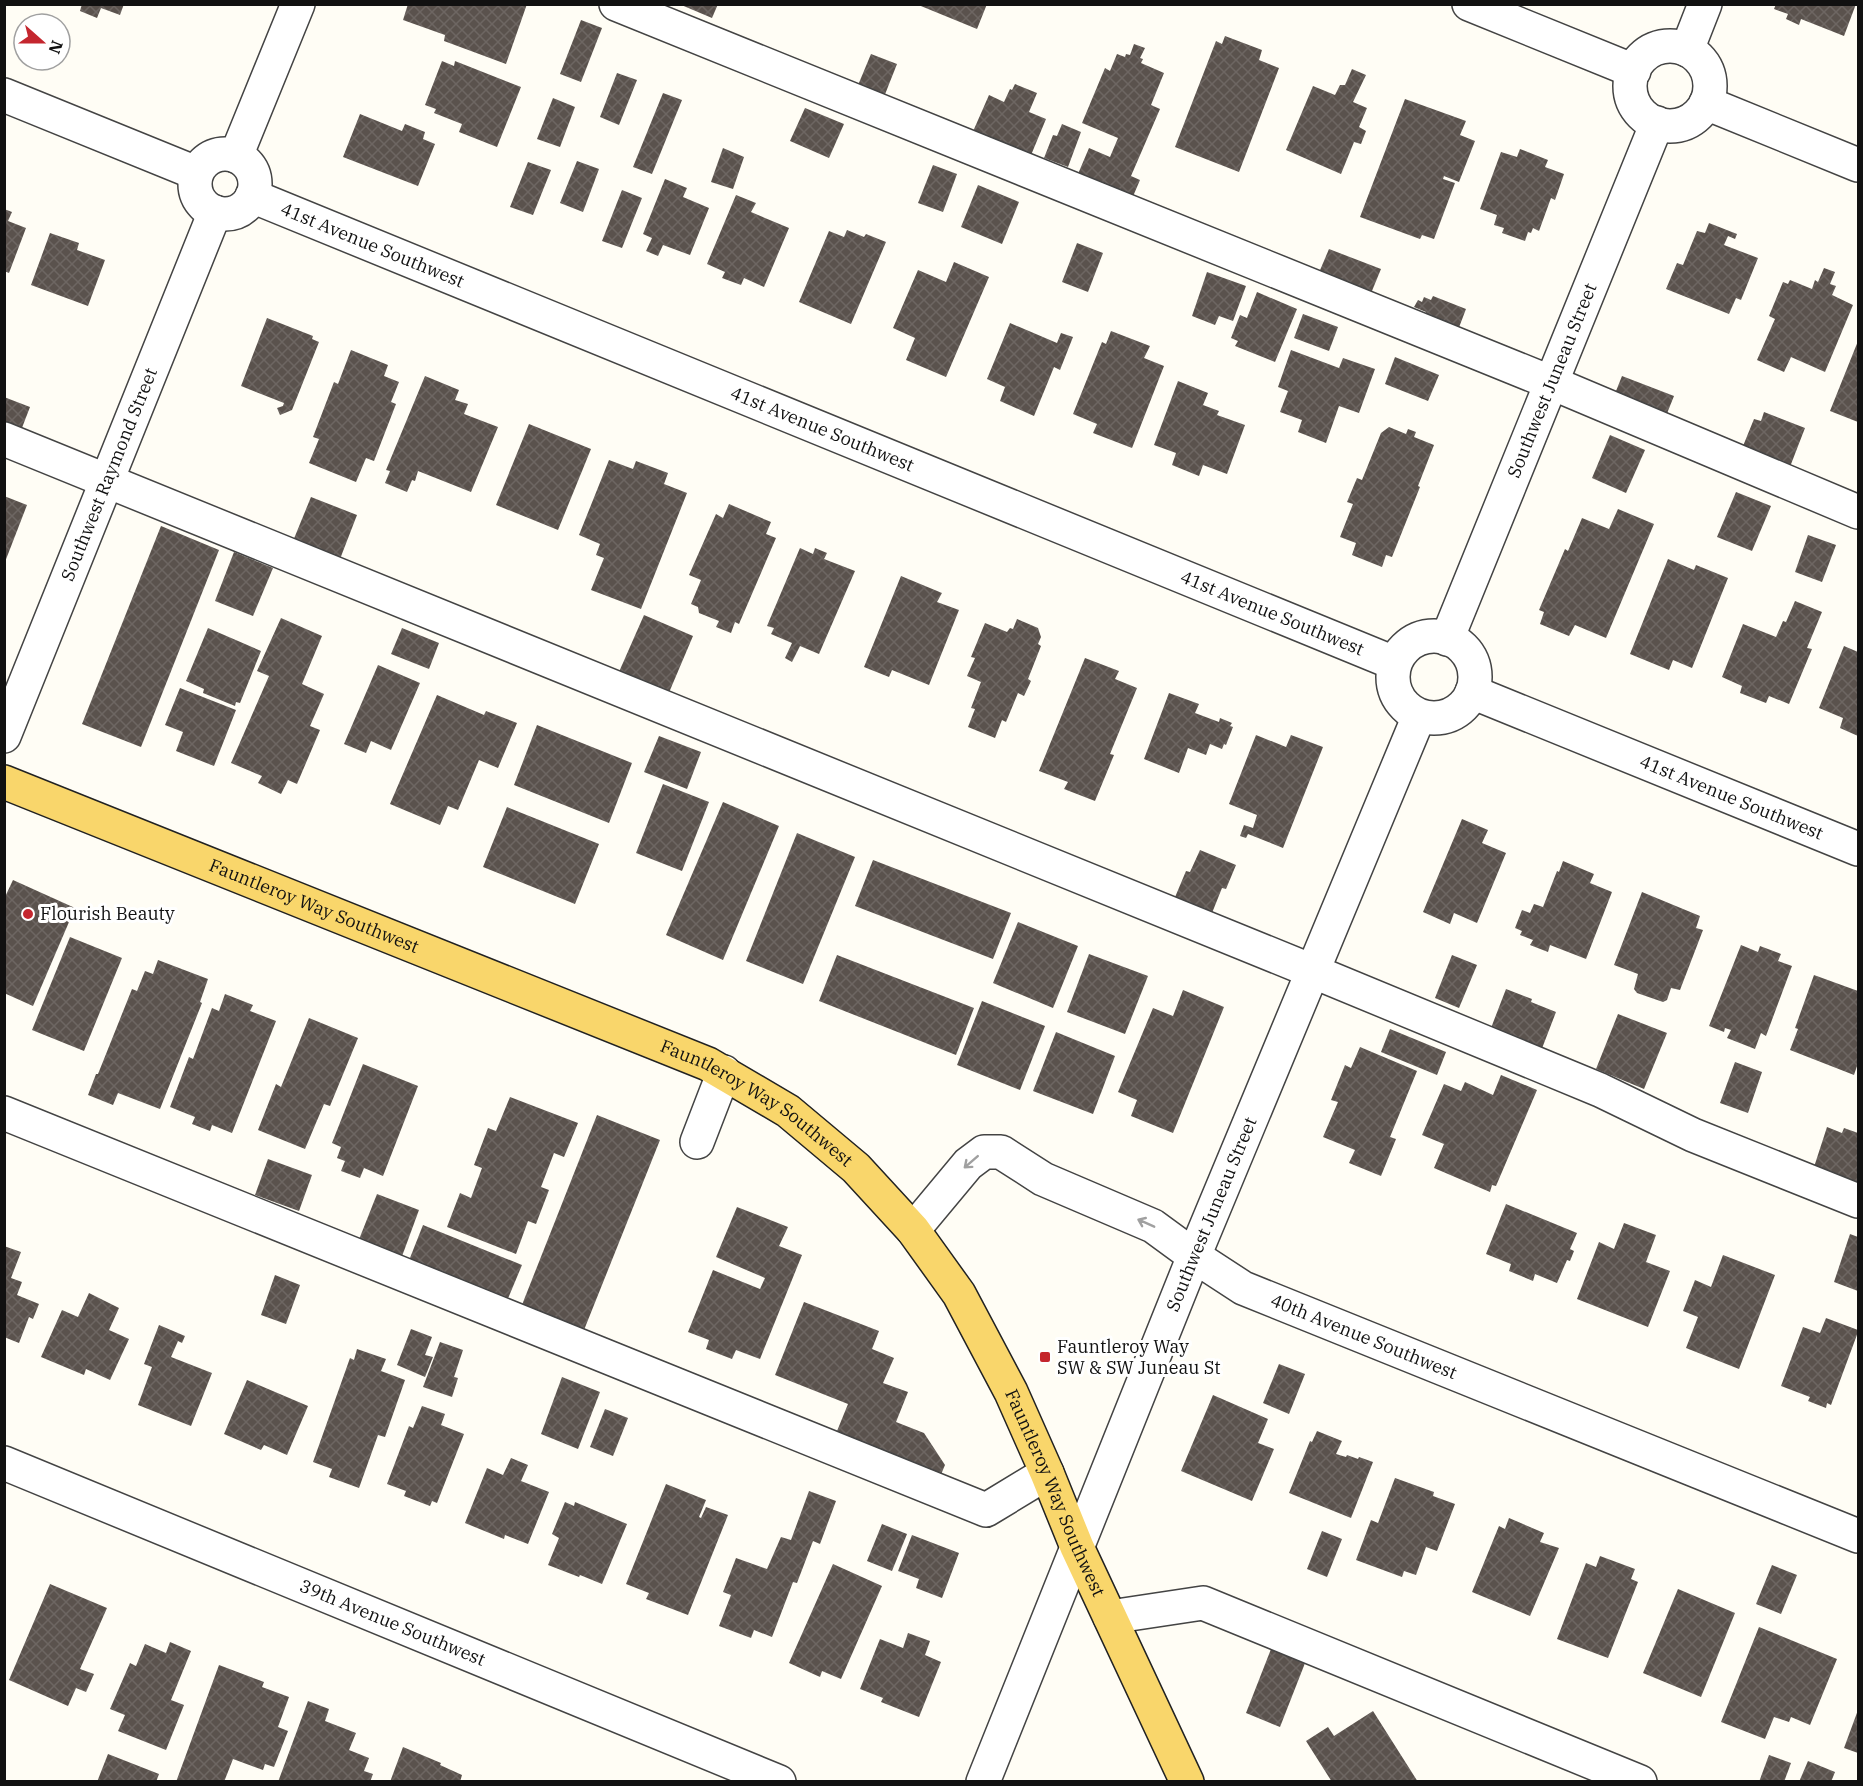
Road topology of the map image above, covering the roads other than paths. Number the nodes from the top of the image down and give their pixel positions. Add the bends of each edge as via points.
1 (298, 4) edge
2 (616, 4) edge
3 (1469, 4) edge
4 (1706, 4) edge
5 (1687, 50) junction
6 (1634, 70) junction
7 (4, 95) edge
8 (1706, 104) junction
9 (1657, 123) junction
10 (236, 156) junction
11 (1858, 165) edge
12 (196, 173) junction
13 (252, 196) junction
14 (215, 213) junction
15 (1552, 384) junction
16 (4, 440) edge
17 (108, 482) junction
18 (1858, 512) edge
19 (1447, 639) junction
20 (1394, 663) junction
21 (1472, 692) junction
22 (1419, 716) junction
23 (4, 736) edge
24 (4, 782) edge
25 (1858, 849) edge
26 (1312, 971) junction
27 (724, 1072) junction
28 (4, 1113) edge
29 (697, 1142) dead end
30 (1858, 1201) edge
31 (914, 1230) junction
32 (1194, 1256) junction
33 (4, 1463) edge
34 (1047, 1473) junction
35 (1858, 1536) edge
36 (1077, 1547) junction
37 (1110, 1617) junction
38 (779, 1782) edge
39 (983, 1782) edge
40 (1187, 1782) edge
41 (1640, 1782) edge

1 - 10 street
2 - 15 street
3 - 6 street
4 - 5 street
5 - 6 street via 1657,48 1646,54
5 - 8 street via 1703,62 1709,73
6 - 9 street via 1630,88 1633,100 1640,112
7 - 12 street
8 - 9 street via 1690,121 1677,126
8 - 11 street
9 - 15 street, Southwest Juneau Street
10 - 12 street via 213,156
10 - 13 street via 254,172
12 - 14 street via 197,197
13 - 14 street via 242,210
13 - 20 street, 41st Avenue Southwest
14 - 17 street, Southwest Raymond Street
15 - 18 street
15 - 19 street, Southwest Juneau Street
16 - 17 street
17 - 23 street, Southwest Raymond Street
17 - 26 street
19 - 20 street via 1441,636 1415,641
19 - 21 street via 1471,658 1475,672
20 - 22 street via 1398,697
21 - 22 street via 1459,710 1447,717
21 - 25 street, 41st Avenue Southwest
22 - 26 street, Southwest Juneau Street
24 - 27 main road, Fauntleroy Way Southwest
26 - 30 street via 1600,1090 1693,1136
26 - 32 street, Southwest Juneau Street
27 - 29 street
27 - 31 main road, Fauntleroy Way Southwest via 788,1111 856,1168
28 - 34 street via 616,1350 986,1510
32 -> 31 street, 40th Avenue Southwest via 1154,1226 1043,1179 1001,1152 984,1152 968,1164
31 - 34 main road, Fauntleroy Way Southwest via 959,1294 1011,1392
32 - 35 street, 40th Avenue Southwest via 1243,1288
32 - 36 street, Southwest Juneau Street
33 - 38 street, 39th Avenue Southwest
34 - 36 main road, Fauntleroy Way Southwest
36 - 37 main road, Fauntleroy Way Southwest
36 - 39 street, Southwest Juneau Street
37 - 40 main road, Fauntleroy Way Southwest
37 - 41 street via 1203,1603

